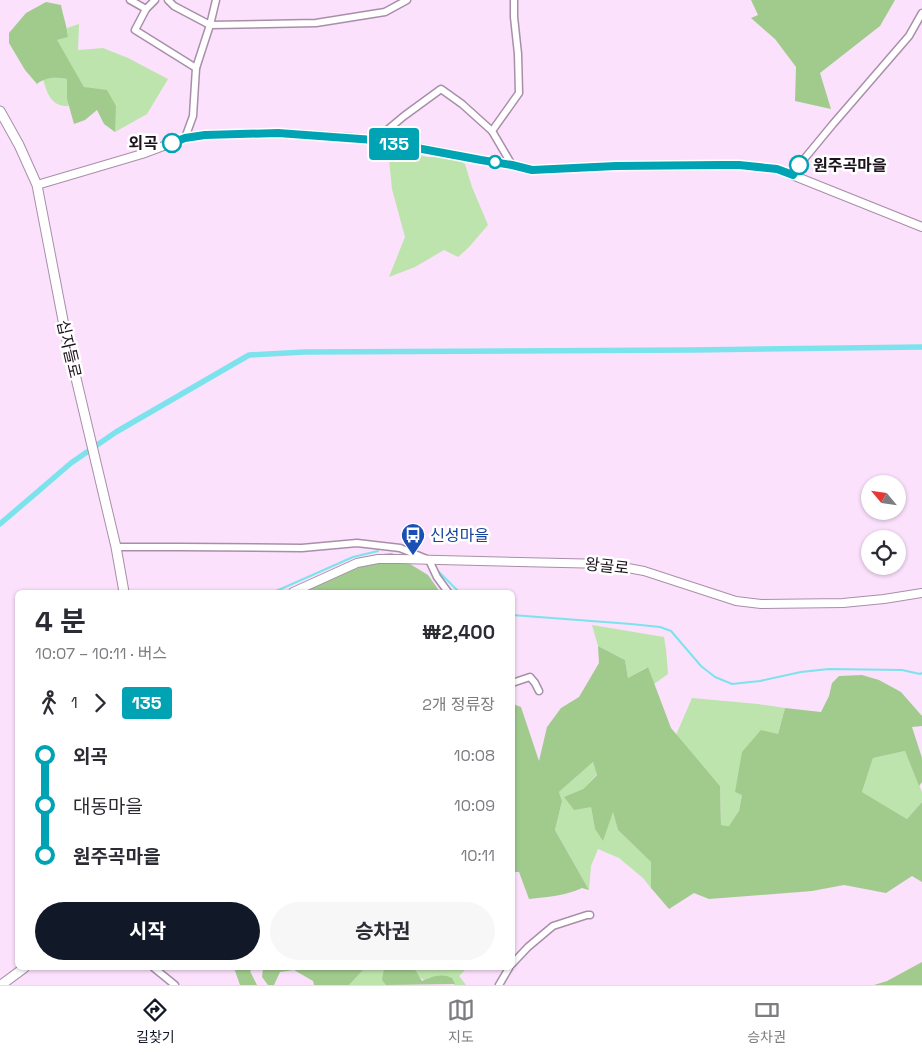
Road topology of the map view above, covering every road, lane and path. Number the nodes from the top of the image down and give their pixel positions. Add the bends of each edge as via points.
1 (130, 0) edge
2 (155, 0) edge
3 (168, 0) edge
4 (216, 0) edge
5 (407, 0) edge
6 (514, 0) edge
7 (146, 10) junction
8 (922, 13) edge
9 (210, 25) junction
10 (196, 68) junction
11 (0, 111) edge
12 (492, 131) junction
13 (185, 138) junction
14 (374, 140) junction
15 (512, 165) junction
16 (793, 175) junction
17 (37, 185) junction
18 (922, 227) edge
19 (116, 547) junction
20 (429, 560) junction
21 (124, 590) edge
22 (297, 590) edge
23 (447, 590) edge
24 (922, 593) edge
25 (515, 682) edge
26 (539, 692) dead end
27 (590, 915) dead end
28 (515, 961) edge
29 (21, 970) edge
30 (156, 970) edge
31 (508, 970) edge
32 (1, 985) edge
33 (174, 985) edge
34 (499, 985) edge

1 - 7 street
2 - 7 street
3 - 9 street
4 - 9 street
5 - 9 street via 385,12 316,23
6 - 12 street via 519,93
7 - 10 street via 135,30
8 - 16 street via 909,36
9 - 10 street
10 - 13 street via 193,116
11 - 17 main road, 십자들로
12 - 14 street via 441,89
12 - 15 street
13 - 14 street via 278,133
13 - 17 street
14 - 15 street
15 - 16 street via 532,170 739,165 777,169
16 - 18 street
17 - 19 main road, 십자들로 via 66,336
19 - 20 street via 302,548 357,542 400,548
19 - 21 main road, 십자들로
20 - 22 street, 왕골로 via 378,559 357,563
20 - 23 street
20 - 24 street, 왕골로 via 606,564 644,571 736,601 761,604 843,603
25 - 26 street via 530,677
27 - 28 street via 554,926
29 - 32 main road
30 - 33 street
31 - 34 street

